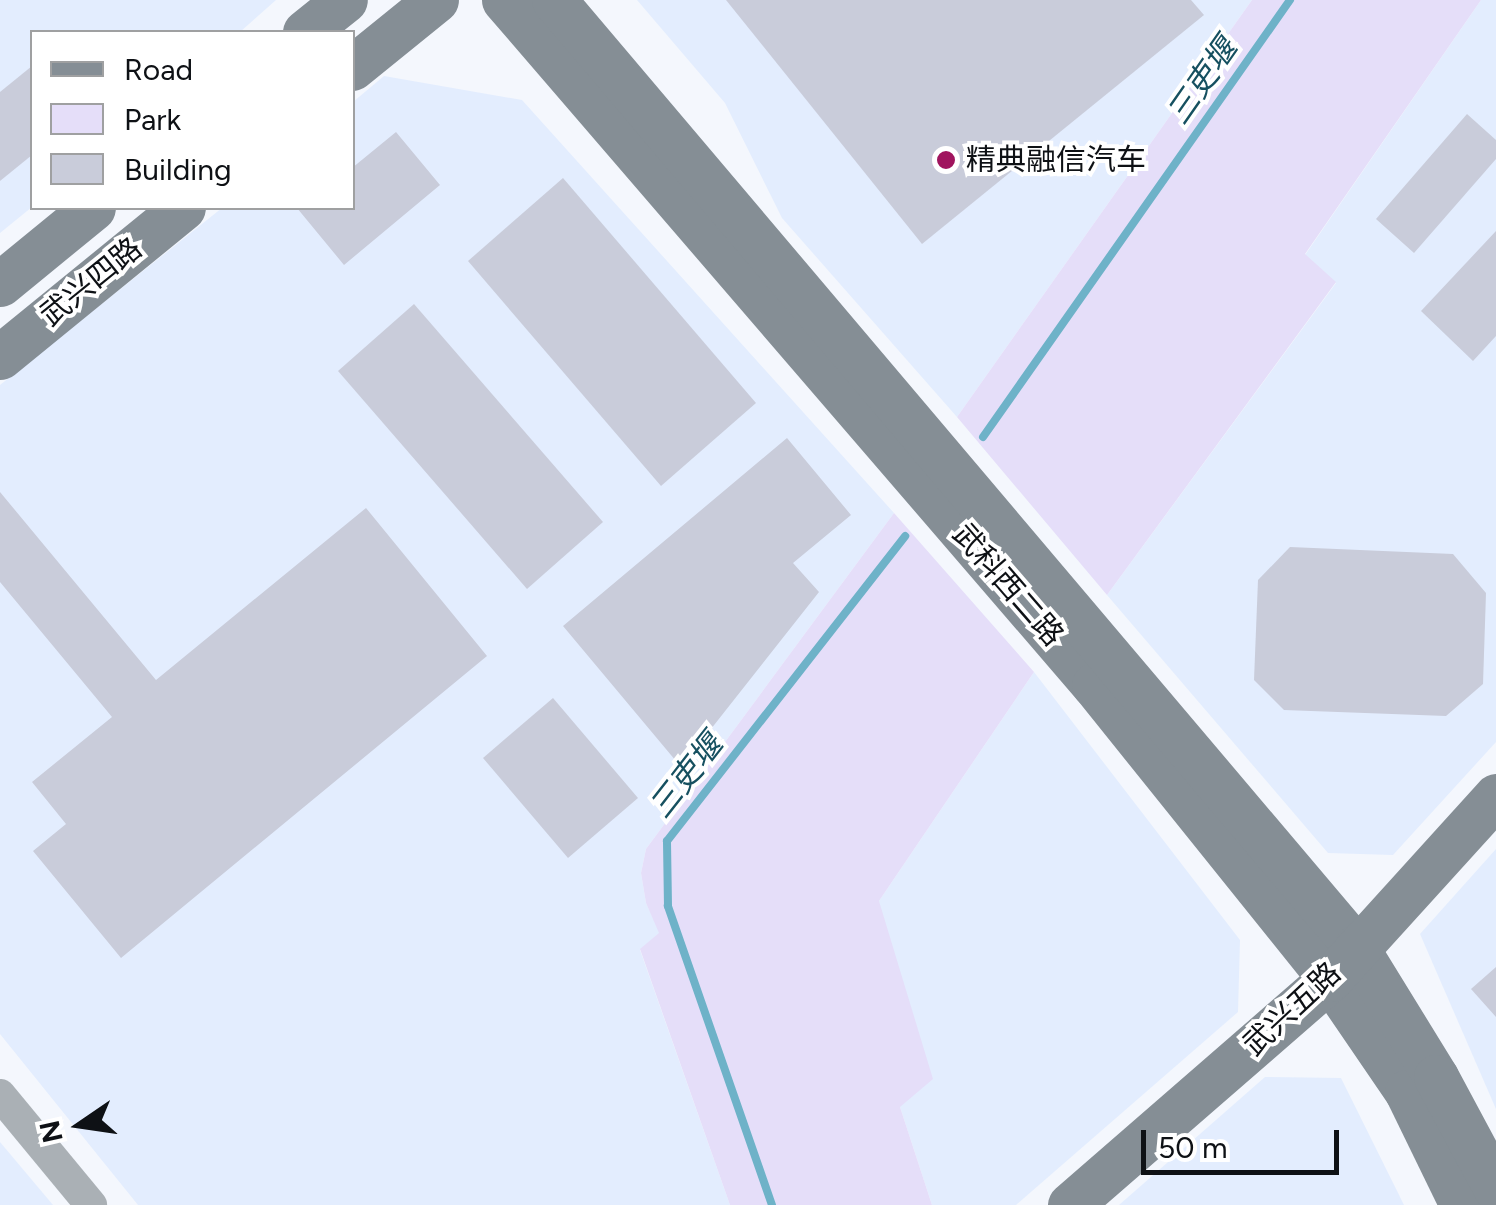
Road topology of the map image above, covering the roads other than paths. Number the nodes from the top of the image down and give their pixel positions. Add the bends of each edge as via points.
1 (344, 0) edge
2 (436, 0) edge
3 (504, 0) edge
4 (554, 0) edge
5 (307, 30) edge
6 (355, 66) edge
7 (91, 210) edge
8 (180, 210) edge
9 (0, 284) edge
10 (0, 357) edge
11 (1496, 796) edge
12 (1343, 963) junction
13 (0, 1095) edge
14 (1496, 1188) edge
15 (90, 1205) edge
16 (1070, 1205) edge
17 (1462, 1205) edge

1 - 5 street
2 - 6 street
3 - 12 street, 武科西二路 via 1094,685
4 - 12 street, 武科西二路
7 - 9 street, 武兴四路
8 - 10 street, 武兴四路
11 - 12 street, 武兴五路
12 - 14 street, 武科西二路 via 1436,1078
12 - 16 street, 武兴五路
12 - 17 street, 武科西二路
13 - 15 street

